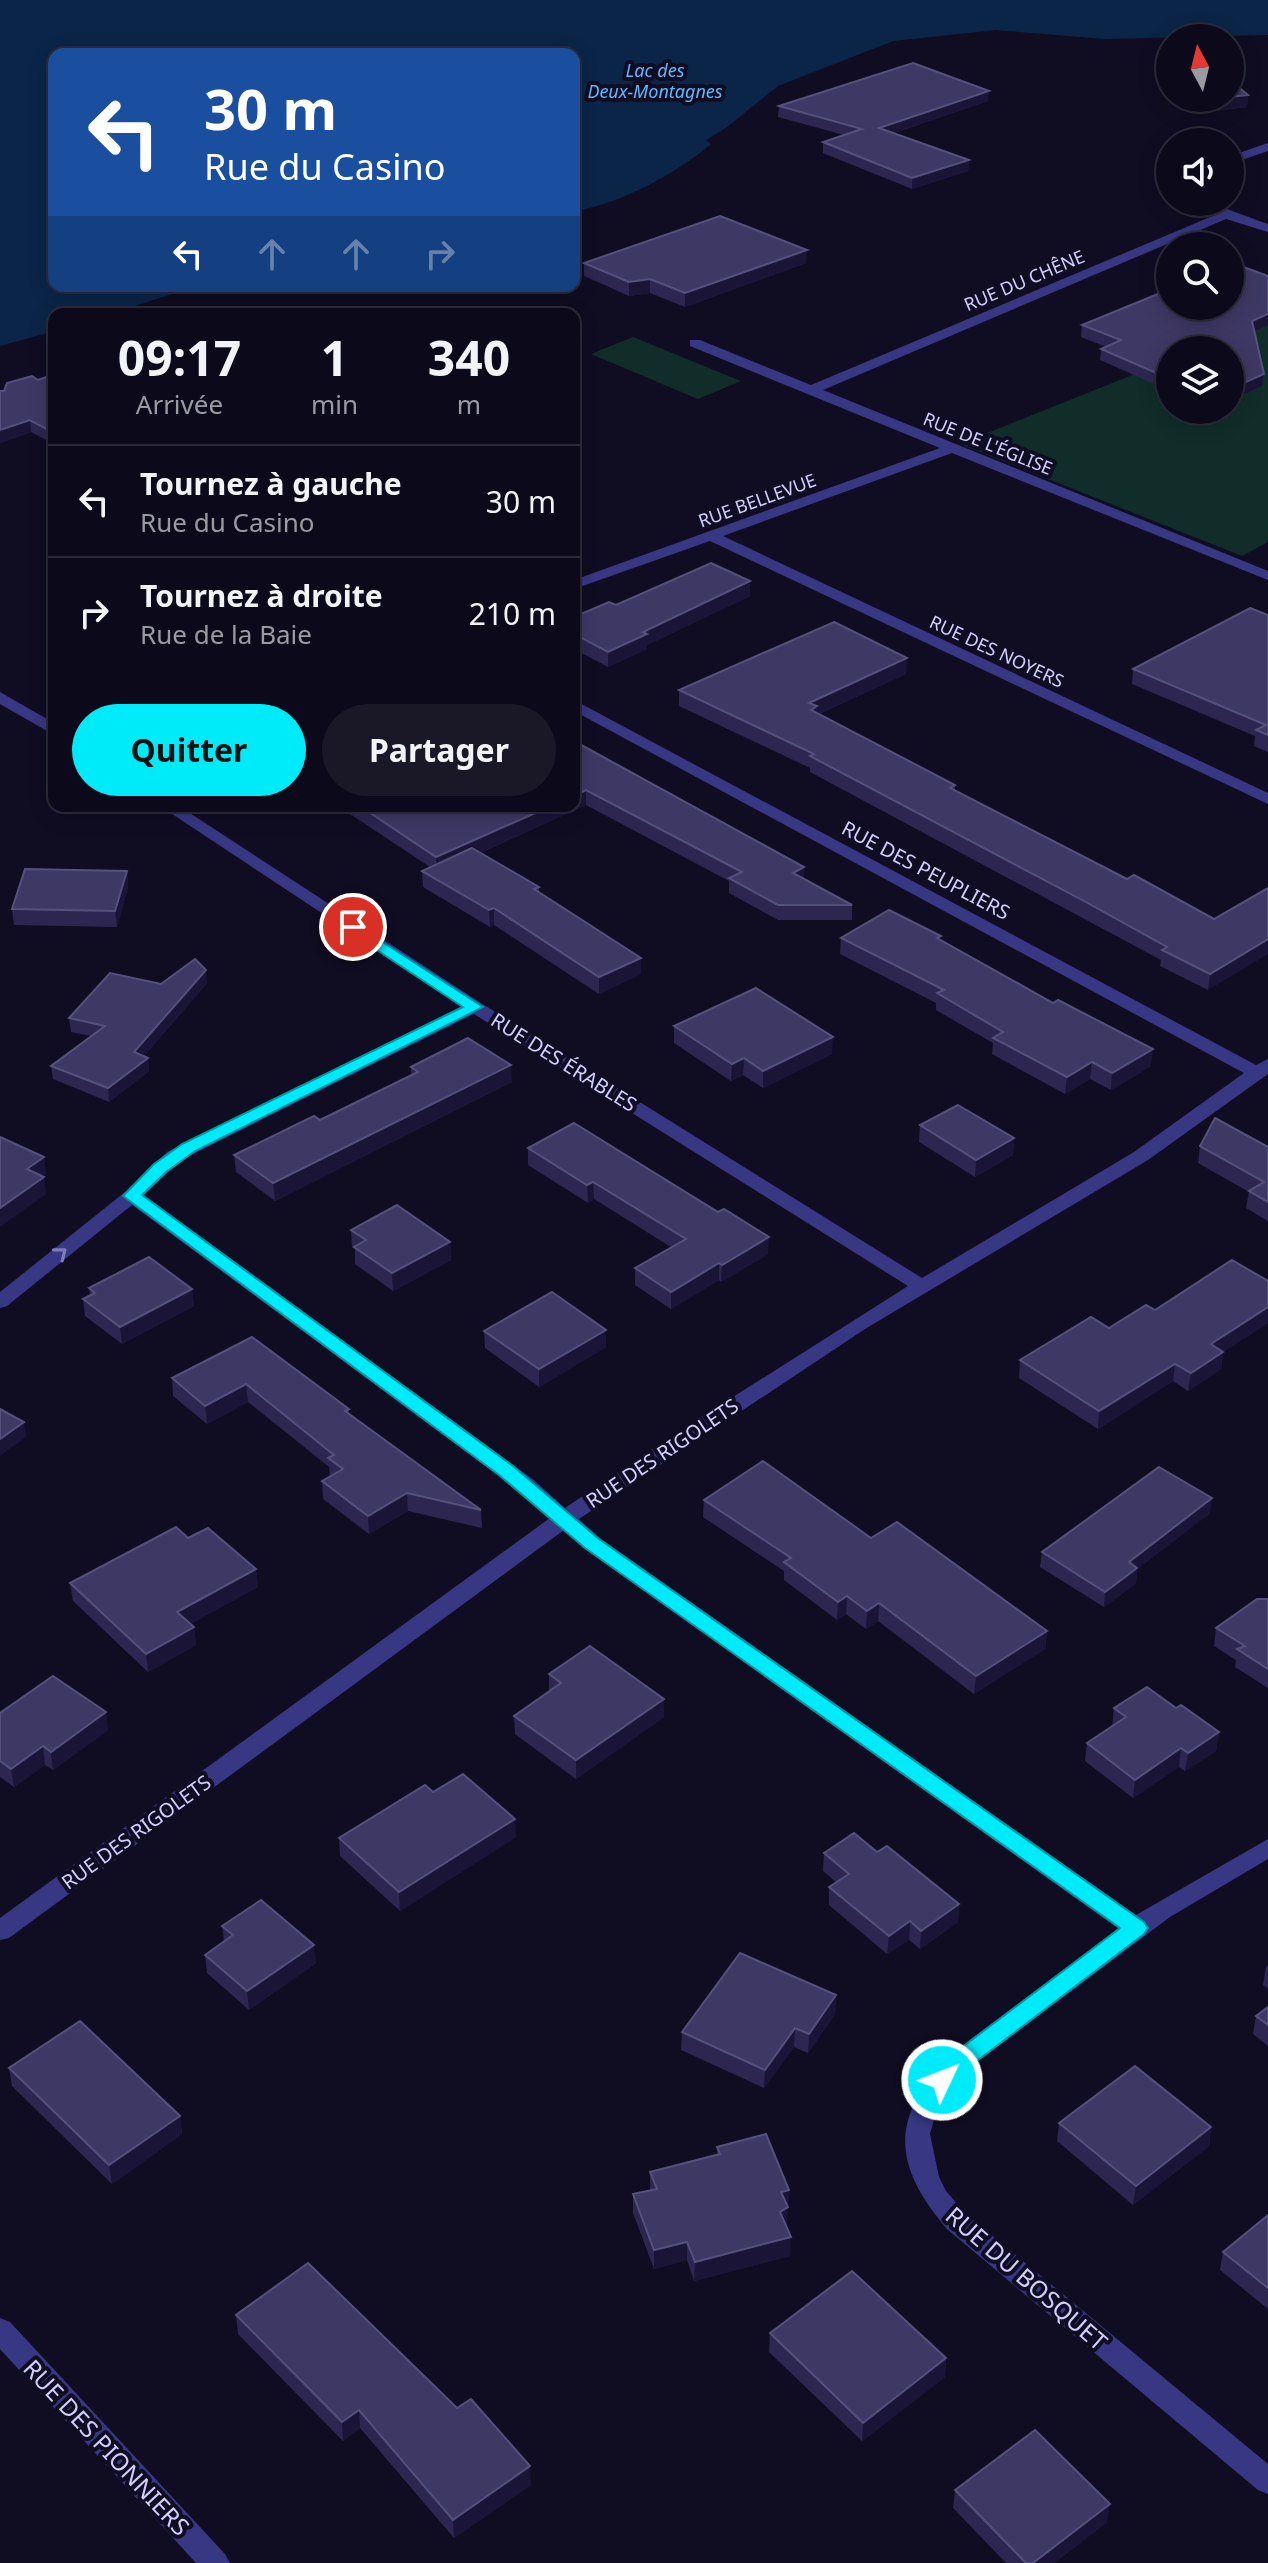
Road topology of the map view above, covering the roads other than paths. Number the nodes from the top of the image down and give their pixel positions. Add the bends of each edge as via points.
1 (1268, 147) edge
2 (1244, 155) edge
3 (1223, 216) edge
4 (1228, 216) edge
5 (1268, 228) edge
6 (695, 343) dead end
7 (812, 390) junction
8 (952, 448) junction
9 (711, 536) junction
10 (1268, 576) edge
11 (580, 583) edge
12 (0, 697) edge
13 (580, 708) edge
14 (48, 726) edge
15 (1268, 799) edge
16 (177, 812) edge
17 (475, 1007) junction
18 (1262, 1069) edge
19 (132, 1196) junction
20 (923, 1287) junction
21 (0, 1302) edge
22 (564, 1519) junction
23 (1268, 1848) edge
24 (1136, 1928) junction
25 (0, 1931) edge
26 (0, 2330) edge
27 (1268, 2481) edge
28 (215, 2563) edge

1 - 2 street
3 - 7 street, RUE DU CHÊNE
4 - 5 street
6 - 7 street, RUE DE L'ÉGLISE
7 - 8 street, RUE DE L'ÉGLISE
8 - 9 street, RUE BELLEVUE
8 - 10 street, RUE DE L'ÉGLISE
9 - 11 street, RUE BELLEVUE
9 - 15 street, RUE DES NOYERS
12 - 14 street
13 - 18 street, RUE DES PEUPLIERS
16 - 17 street, RUE DES ÉRABLES
17 - 19 street via 189,1147
17 - 20 street, RUE DES ÉRABLES
18 - 20 street, RUE DES RIGOLETS via 1141,1156
21 -> 19 street
19 - 22 street
20 - 22 street, RUE DES RIGOLETS
22 - 24 street via 604,1553
22 - 25 street, RUE DES RIGOLETS
23 - 24 street, RUE DU BOSQUET
24 - 27 street, RUE DU BOSQUET via 961,2060 929,2096 917,2134 919,2154 937,2199 956,2221
26 - 28 street, RUE DES PIONNIERS

